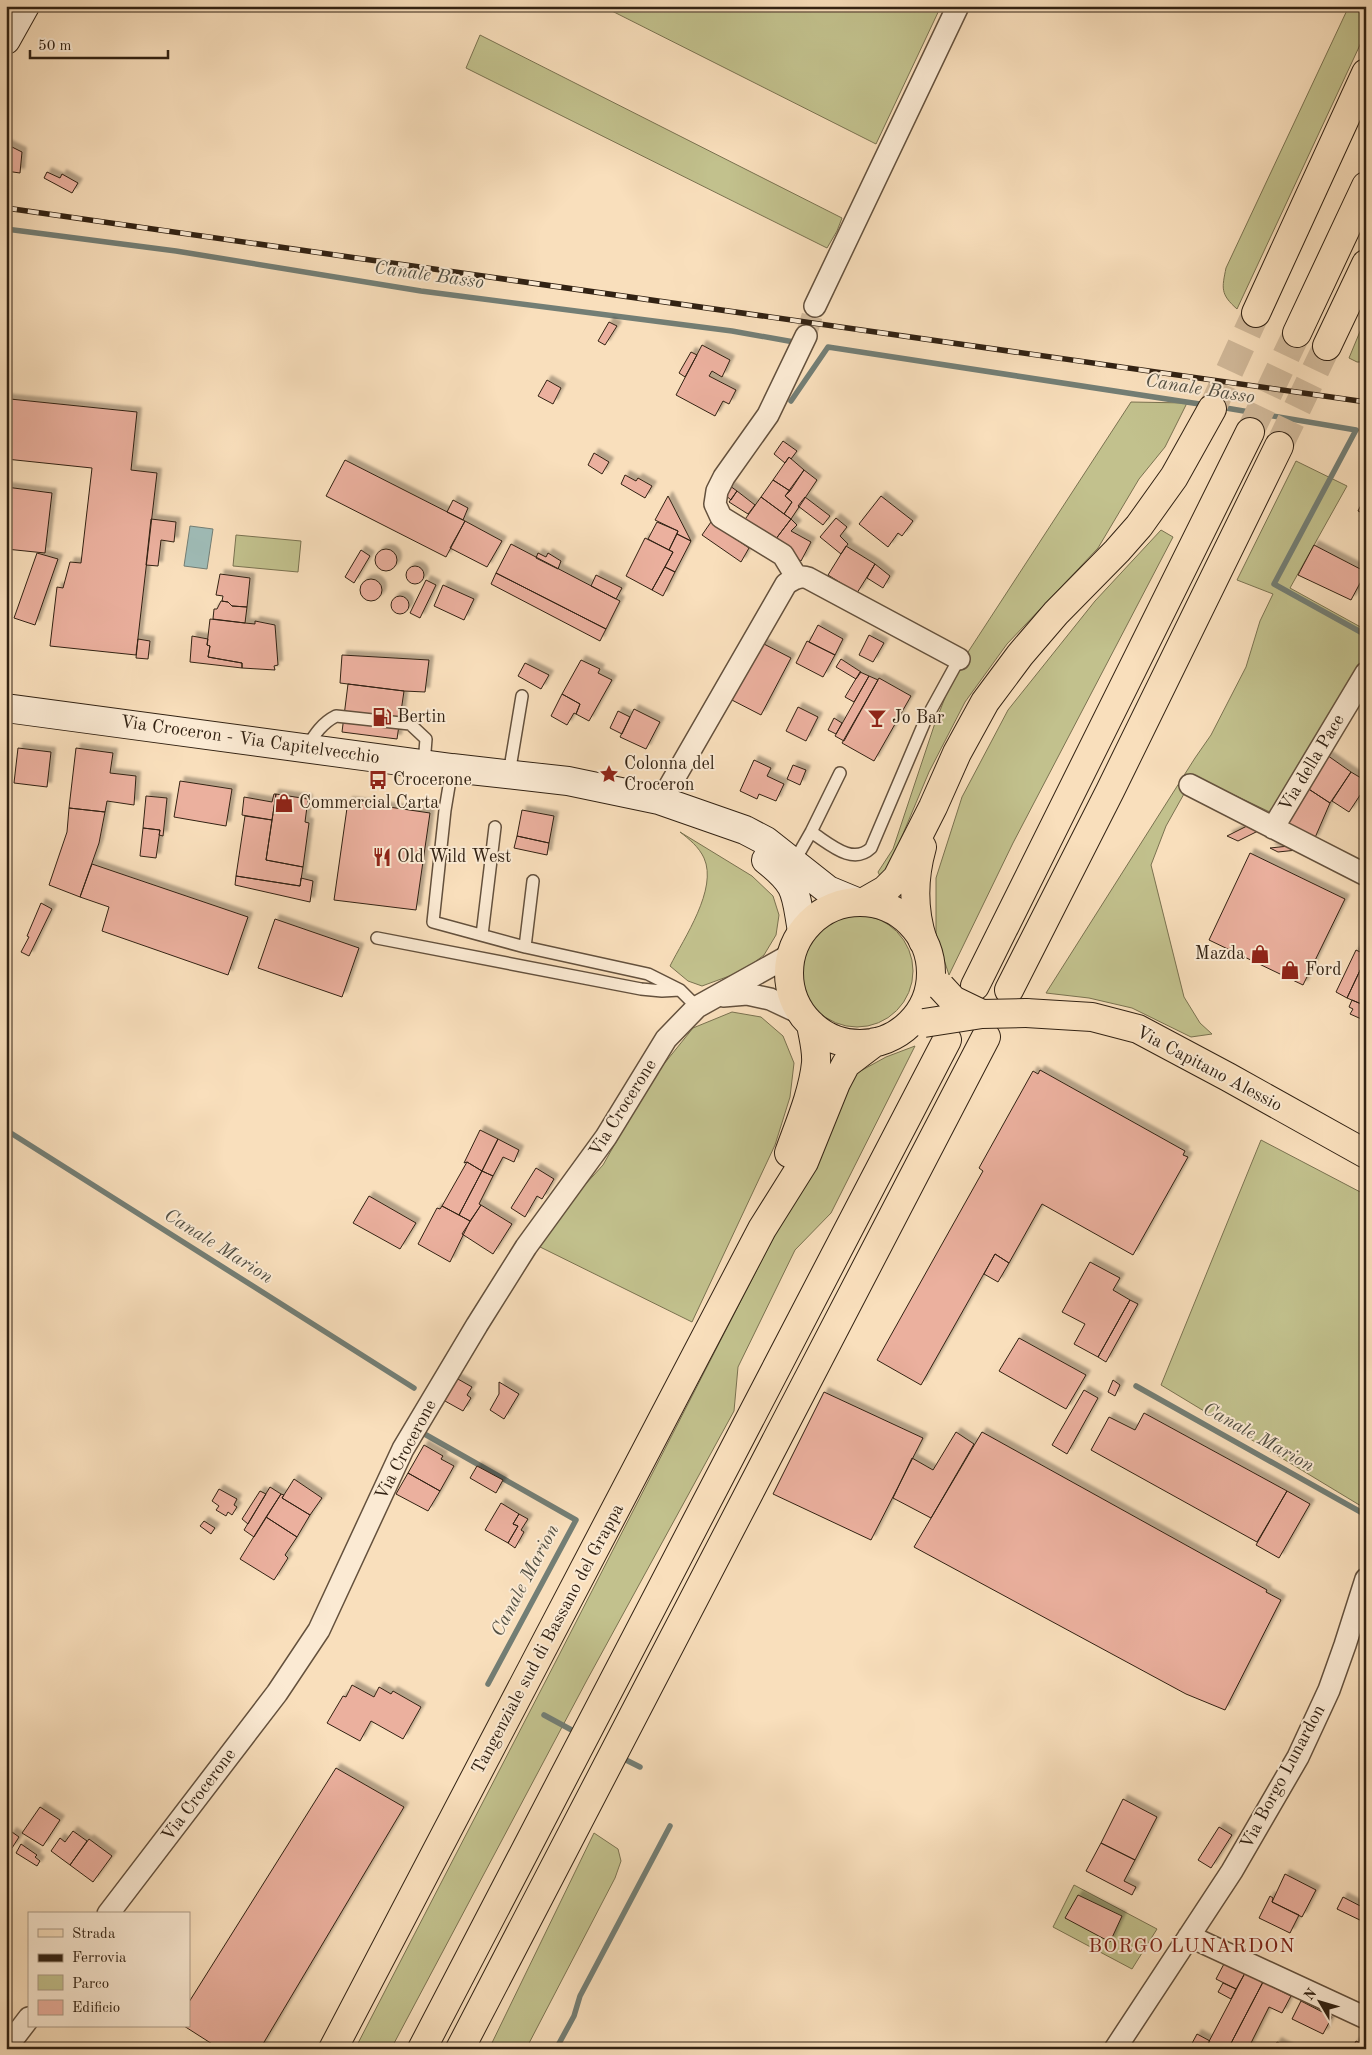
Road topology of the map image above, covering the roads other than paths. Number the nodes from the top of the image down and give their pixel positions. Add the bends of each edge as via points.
1 (25, 6) edge
2 (958, 6) edge
3 (6, 40) edge
4 (1366, 73) edge
5 (1366, 186) edge
6 (1366, 264) edge
7 (815, 306) tunnel mouth
8 (1256, 312) tunnel mouth
9 (1297, 333) tunnel mouth
10 (806, 336) tunnel mouth
11 (1327, 346) tunnel mouth
12 (1212, 409) tunnel mouth
13 (1250, 432) tunnel mouth
14 (1280, 446) tunnel mouth
15 (797, 578) junction
16 (959, 659) joint
17 (1366, 673) edge
18 (522, 696) dead end
19 (6, 708) edge
20 (307, 747) junction
21 (424, 764) junction
22 (452, 768) junction
23 (840, 772) dead end
24 (509, 774) junction
25 (1190, 784) dead end
26 (659, 800) junction
27 (933, 807) junction
28 (705, 817) junction
29 (495, 827) dead end
30 (1273, 828) junction
31 (812, 832) junction
32 (794, 862) junction
33 (1366, 875) edge
34 (533, 881) dead end
35 (860, 902) junction
36 (482, 935) junction
37 (377, 938) dead end
38 (797, 942) junction
39 (526, 947) junction
40 (931, 965) junction
41 (975, 986) dead end
42 (680, 990) junction
43 (1009, 990) dead end
44 (717, 997) junction
45 (697, 1006) junction
46 (806, 1019) junction
47 (915, 1025) junction
48 (984, 1025) junction
49 (947, 1040) dead end
50 (875, 1042) junction
51 (1366, 1154) edge
52 (762, 1229) junction
53 (1366, 1579) edge
54 (110, 1912) edge
55 (1189, 1936) junction
56 (1366, 2018) edge
57 (28, 2019) edge
58 (6, 2048) edge
59 (333, 2049) edge
60 (422, 2049) edge
61 (460, 2049) edge
62 (1115, 2049) edge

1 - 3 main road
2 - 7 street
4 - 8 main road
5 - 9 main road
6 - 11 main road
10 - 15 street via 768,415 724,476 715,504 721,517 783,555
12 - 27 main road, Tangenziale sud di Bassano del Grappa via 1174,477 1139,526 1056,613 985,702
13 - 41 main road
14 - 43 main road
15 - 16 street via 808,578
15 - 26 street via 786,584
16 - 31 lane via 925,721 871,848 858,856 848,855
17 - 30 street, Via della Pace
18 - 24 lane
19 - 20 main road, Via Croceron - Via Capitelvecchio
20 - 21 main road, Via Croceron - Via Capitelvecchio
20 - 21 lane via 327,720 336,716 410,724 426,739
21 - 22 main road, Via Croceron - Via Capitelvecchio
22 - 24 main road, Via Croceron - Via Capitelvecchio
22 - 36 lane via 433,922
23 - 31 lane
24 - 26 main road, Via Croceron - Via Capitelvecchio via 568,781
25 - 30 street
26 - 28 main road, Via Croceron - Via Capitelvecchio
27 - 35 main road, Tangenziale sud di Bassano del Grappa via 897,878 885,890
27 - 40 main road, Tangenziale sud di Bassano del Grappa via 916,877 916,917
28 - 32 main road via 745,830
28 - 38 main road via 790,881 795,892
29 - 36 lane
30 - 33 street
31 - 32 lane
32 - 35 main road via 828,890
34 - 39 lane
35 - 38 main road, Tangenziale sud di Bassano del Grappa via 827,910 813,920
35 - 40 main road, Tangenziale sud di Bassano del Grappa via 882,906 913,926
36 - 39 lane
37 - 42 lane via 640,989
38 - 44 street, Via Crocerone
38 - 46 main road, Tangenziale sud di Bassano del Grappa via 789,969 790,985 794,1000
39 - 42 lane via 648,974
40 - 47 main road, Tangenziale sud di Bassano del Grappa via 929,989
40 - 48 main road, Via Capitano Alessio, bridge via 953,1000
42 - 45 lane
44 - 45 street, Via Crocerone
44 - 46 street, Via Crocerone via 747,994 770,999
45 - 54 street, Via Crocerone via 666,1039 606,1137 526,1247 477,1325 403,1449 319,1630 277,1693
46 - 50 main road, Tangenziale sud di Bassano del Grappa via 830,1037 852,1044
46 - 52 main road, Tangenziale sud di Bassano del Grappa via 815,1047 812,1083
47 - 48 main road, Via Capitano Alessio, bridge
47 - 50 main road, Tangenziale sud di Bassano del Grappa
48 - 51 main road, Via Capitano Alessio, bridge via 1026,1013 1092,1017 1138,1028
48 - 61 main road
49 - 60 main road
50 - 52 main road, Tangenziale sud di Bassano del Grappa via 846,1064 804,1162
52 - 59 main road, Tangenziale sud di Bassano del Grappa
53 - 55 street, Via Borgo Lunardon via 1329,1690 1298,1757 1232,1871
55 - 56 street
55 - 62 street, Via Borgo Lunardon
57 - 58 street

